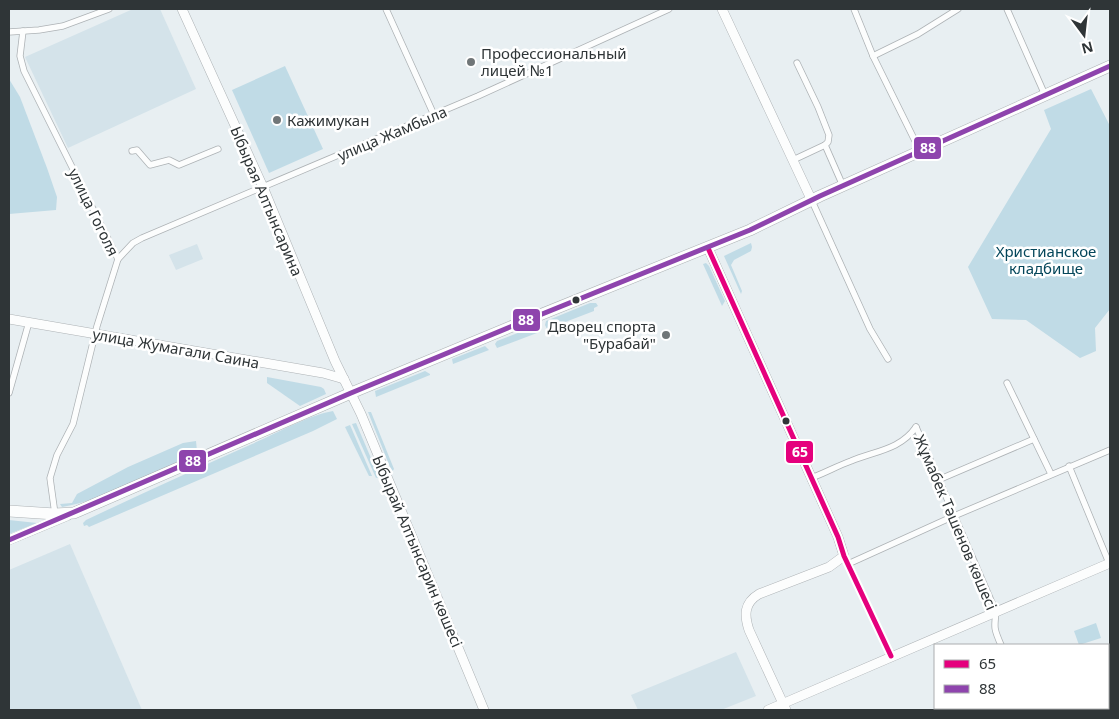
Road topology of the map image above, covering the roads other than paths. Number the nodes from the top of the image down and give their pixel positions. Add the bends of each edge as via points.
1 (109, 9) edge
2 (182, 9) edge
3 (386, 9) edge
4 (669, 9) edge
5 (722, 9) edge
6 (854, 9) edge
7 (958, 9) edge
8 (1007, 9) edge
9 (23, 31) junction
10 (9, 32) edge
11 (874, 56) junction
12 (797, 62) dead end
13 (1110, 66) edge
14 (1088, 76) junction
15 (1045, 95) junction
16 (434, 115) junction
17 (825, 144) junction
18 (218, 149) dead end
19 (132, 151) dead end
20 (920, 151) junction
21 (793, 160) junction
22 (843, 186) junction
23 (263, 187) junction
24 (812, 201) junction
25 (708, 248) junction
26 (118, 259) junction
27 (9, 319) edge
28 (29, 322) junction
29 (96, 334) junction
30 (888, 359) dead end
31 (344, 379) junction
32 (1007, 383) dead end
33 (9, 393) edge
34 (351, 393) junction
35 (1034, 439) junction
36 (1110, 450) edge
37 (1069, 466) junction
38 (1051, 474) junction
39 (811, 478) junction
40 (938, 480) junction
41 (9, 511) edge
42 (74, 513) junction
43 (55, 514) junction
44 (954, 516) junction
45 (9, 540) edge
46 (846, 560) junction
47 (1110, 563) edge
48 (996, 612) junction
49 (1001, 644) edge
50 (891, 656) junction
51 (785, 707) edge
52 (484, 710) edge
53 (768, 710) edge

1 - 9 street via 62,26
2 - 23 street, Ыбырая Алтынсарина
3 - 16 street
4 - 16 street, улица Жамбыла
5 - 21 street
6 - 11 street
7 - 11 street
8 - 15 street
9 - 10 street
9 - 26 street, улица Гоголя via 20,56 24,71
11 - 20 street
12 - 17 street via 829,135
13 - 14 highway
14 - 15 highway
14 - 24 highway
15 - 20 highway
16 - 23 street, улица Жамбыла
17 - 21 street
17 - 22 street
18 - 19 street via 179,165 169,160 150,165 137,150
20 - 22 highway
21 - 24 street
22 - 24 highway
23 - 26 street, улица Жамбыла via 142,238
23 - 31 street, Ыбырая Алтынсарина
24 - 25 highway
24 - 30 street via 870,329
25 - 34 highway
25 - 39 street
26 - 29 street, улица Гоголя
27 - 28 street, улица Жумагали Саина
28 - 29 street, улица Жумагали Саина
28 - 33 street
29 - 31 street, улица Жумагали Саина via 323,372
29 - 43 street, улица Гоголя via 72,424 50,478
31 - 34 street, Ыбырая Алтынсарина
32 - 35 street
34 - 42 highway
34 - 52 street, Ыбырай Алтынсарин көшесі
35 - 38 street
35 - 40 street
36 - 37 street
37 - 38 street
37 - 47 street
38 - 44 street
39 - 40 street, Жұмабек Тәшенов көшесі via 896,446 916,427
39 - 46 street
40 - 44 street, Жұмабек Тәшенов көшесі
41 - 43 highway
42 - 43 highway
42 - 45 street
44 - 46 street
44 - 48 street, Жұмабек Тәшенов көшесі
46 - 50 street
46 - 51 street via 759,594 747,606 746,622
47 - 48 street
48 - 49 street, Жұмабек Тәшенов көшесі via 994,629
48 - 50 street
50 - 51 street
51 - 53 street

